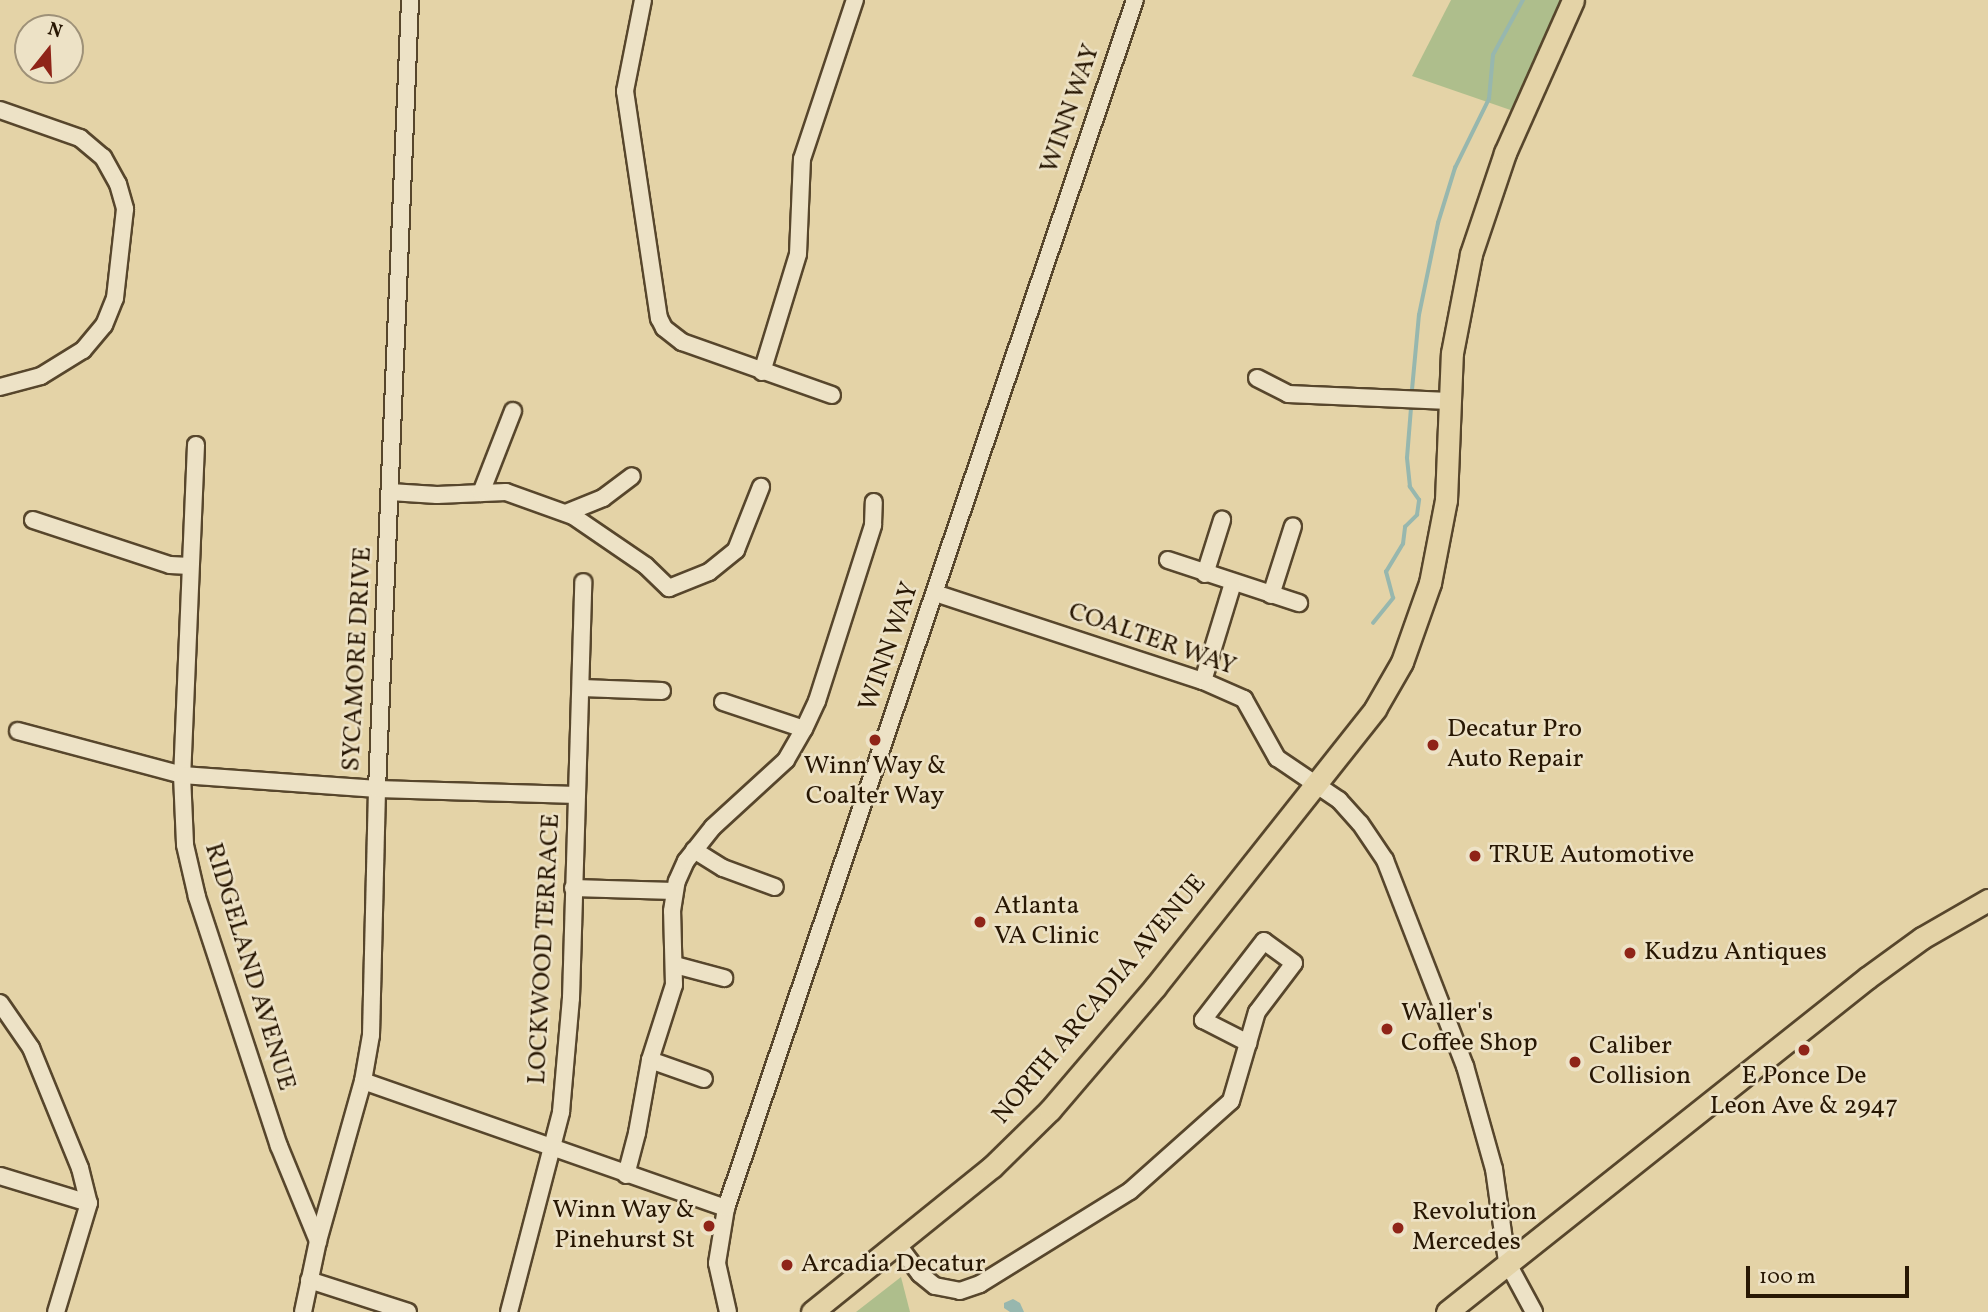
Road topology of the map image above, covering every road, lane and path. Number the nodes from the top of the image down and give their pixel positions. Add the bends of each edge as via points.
1 (410, 0) edge
2 (643, 0) edge
3 (855, 0) edge
4 (1135, 0) edge
5 (1573, 0) edge
6 (0, 110) edge
7 (762, 372) junction
8 (1257, 378) dead end
9 (0, 387) edge
10 (832, 395) dead end
11 (1450, 401) junction
12 (513, 411) dead end
13 (196, 445) dead end
14 (632, 476) dead end
15 (761, 487) dead end
16 (390, 492) junction
17 (481, 493) junction
18 (874, 502) dead end
19 (566, 513) junction
20 (33, 520) dead end
21 (1222, 520) dead end
22 (1293, 526) dead end
23 (1168, 560) dead end
24 (190, 566) junction
25 (1205, 574) junction
26 (583, 582) dead end
27 (1233, 583) junction
28 (935, 593) junction
29 (1271, 594) junction
30 (1299, 603) dead end
31 (1203, 681) junction
32 (582, 688) junction
33 (662, 691) dead end
34 (723, 702) dead end
35 (804, 729) junction
36 (18, 732) dead end
37 (182, 775) junction
38 (1316, 785) junction
39 (377, 789) junction
40 (577, 795) junction
41 (694, 850) junction
42 (775, 887) dead end
43 (573, 888) junction
44 (674, 891) junction
45 (1988, 900) edge
46 (675, 965) junction
47 (724, 978) dead end
48 (0, 1003) edge
49 (1248, 1043) junction
50 (650, 1060) junction
51 (704, 1079) dead end
52 (363, 1081) junction
53 (554, 1147) junction
54 (626, 1175) junction
55 (0, 1176) edge
56 (89, 1203) junction
57 (726, 1208) junction
58 (318, 1241) junction
59 (898, 1245) junction
60 (1507, 1262) junction
61 (309, 1280) junction
62 (56, 1312) edge
63 (303, 1312) edge
64 (408, 1312) edge
65 (509, 1312) edge
66 (728, 1312) edge
67 (812, 1312) edge
68 (1447, 1312) edge
69 (1534, 1312) edge

1 - 16 street, SYCAMORE DRIVE
2 - 7 street via 625,91 659,318 682,342
3 - 7 street via 802,159 798,254
4 - 28 street, WINN WAY
5 - 11 main road, NORTH ARCADIA AVENUE via 1527,99 1475,241 1451,353
6 - 9 street via 80,138 103,157 125,209 115,298 104,325 83,350 41,376
7 - 10 street
8 - 11 street via 1288,394
11 - 38 main road, NORTH ARCADIA AVENUE via 1446,500 1425,596 1402,662 1376,709
12 - 17 street
13 - 24 street, RIDGELAND AVENUE
14 - 19 street via 603,498
15 - 19 street via 736,550 709,572 668,588 646,566
16 - 17 street
16 - 39 street, SYCAMORE DRIVE
17 - 19 street via 506,492
18 - 35 street via 873,525
20 - 24 street via 170,565
21 - 25 street
22 - 29 street
23 - 25 street
24 - 37 street, RIDGELAND AVENUE
25 - 27 street
26 - 32 street, LOCKWOOD TERRACE
27 - 29 street
27 - 31 street
28 - 31 street, COALTER WAY
28 - 57 street, WINN WAY
29 - 30 street
31 - 38 street, COALTER WAY via 1244,699 1277,758
32 - 33 street
32 - 40 street, LOCKWOOD TERRACE
34 - 35 street
35 - 41 street via 786,760
36 - 37 street
37 - 39 street
37 - 58 street, RIDGELAND AVENUE via 185,845 197,897 279,1146
38 - 59 main road, NORTH ARCADIA AVENUE via 1050,1110 992,1167
38 - 60 street, COALTER WAY via 1339,800 1370,835 1399,894 1484,1128
39 - 40 street
39 - 52 street, SYCAMORE DRIVE via 371,1035
40 - 43 street, LOCKWOOD TERRACE
41 - 42 street via 723,868
41 - 44 street
43 - 44 street
43 - 53 street, LOCKWOOD TERRACE via 571,998
44 - 46 street
45 - 60 main road via 1867,978
46 - 47 street
46 - 50 street via 674,985
48 - 56 street via 31,1048 80,1168
49 - 49 street via 1257,1012 1294,963 1264,941 1203,1020
49 - 59 street via 1231,1101 1223,1110 1130,1191 980,1284 960,1292 935,1286
50 - 51 street
50 - 54 street
52 - 53 street
52 - 58 street, SYCAMORE DRIVE
53 - 54 street
53 - 65 street, LOCKWOOD TERRACE
54 - 57 street
55 - 56 street
56 - 62 street
57 - 66 street, WINN WAY via 717,1264
58 - 61 street, SYCAMORE DRIVE
59 - 67 main road, NORTH ARCADIA AVENUE
60 - 68 main road
60 - 69 street
61 - 63 street, SYCAMORE DRIVE
61 - 64 street

